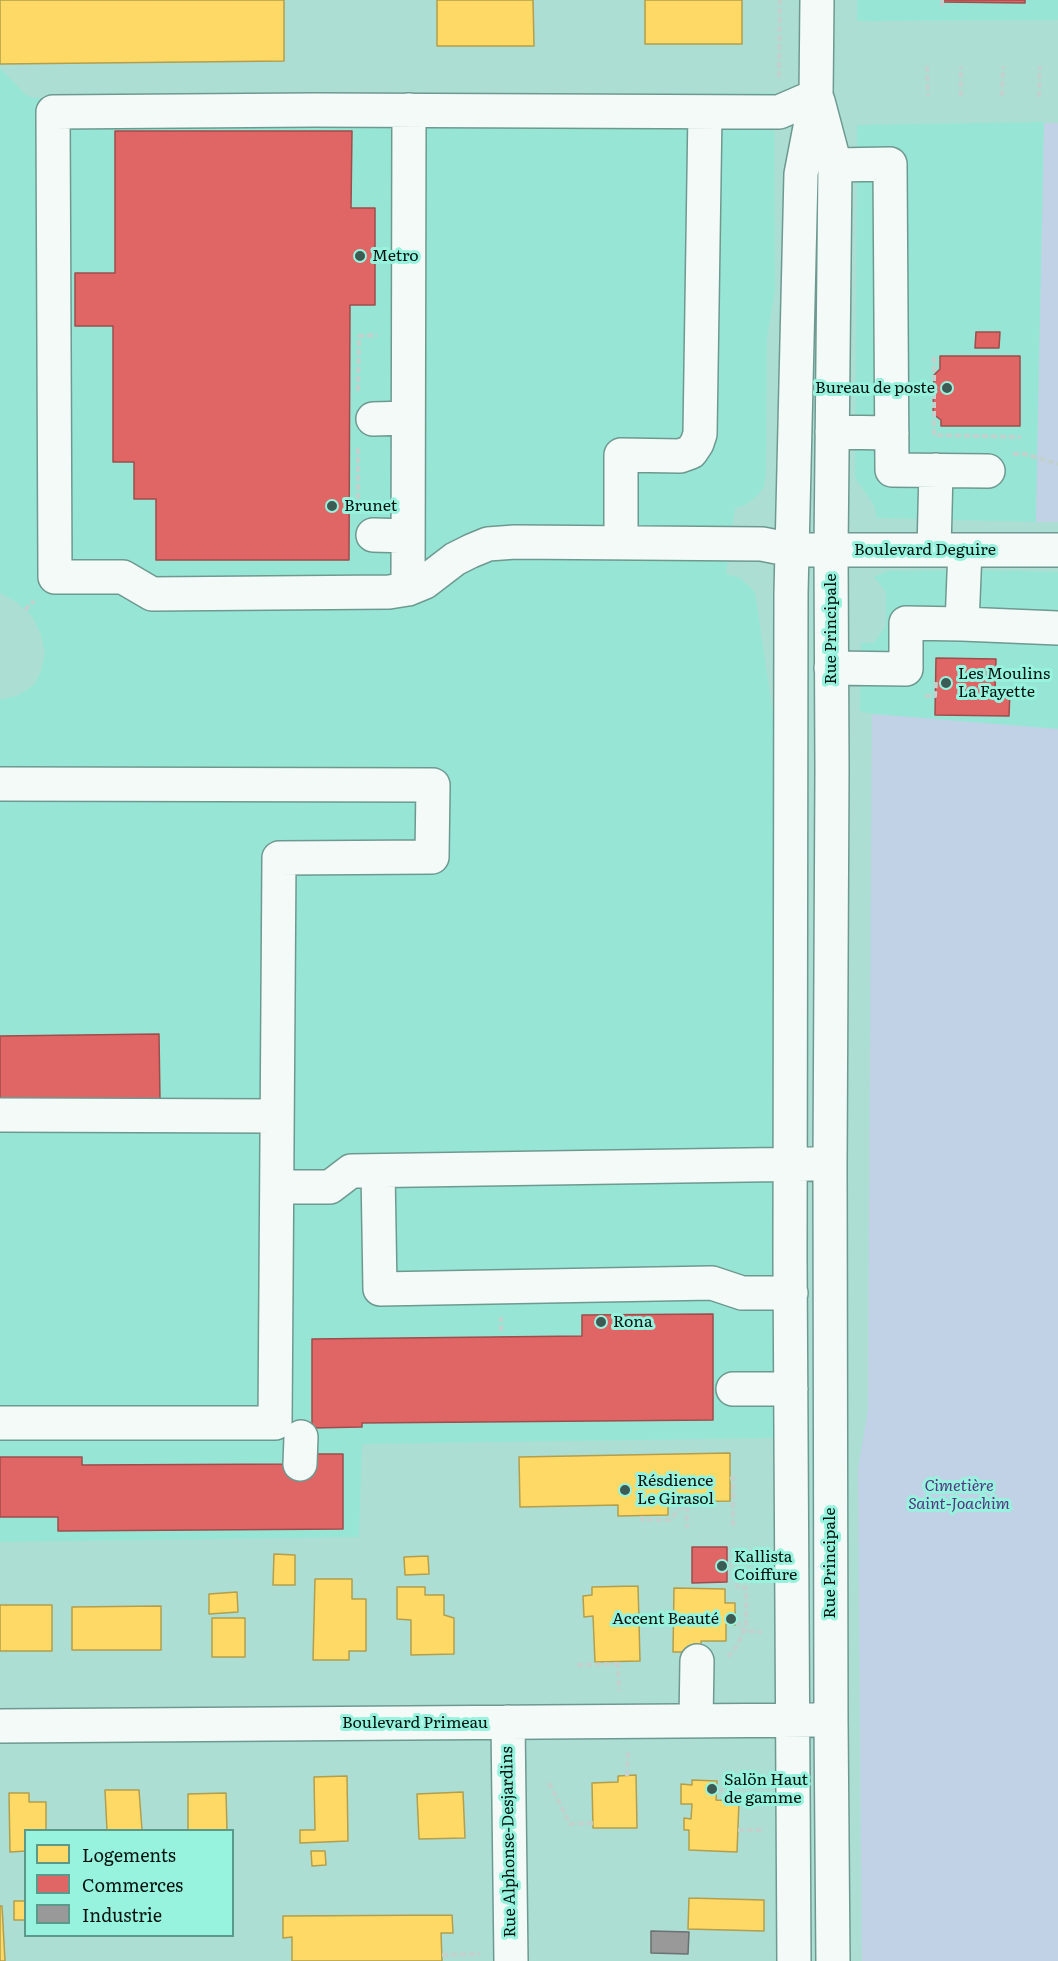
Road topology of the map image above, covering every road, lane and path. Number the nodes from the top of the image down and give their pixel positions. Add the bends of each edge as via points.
1 (780, 0) edge
2 (817, 0) edge
3 (942, 0) edge
4 (942, 9) dead end
5 (927, 66) dead end
6 (961, 66) dead end
7 (1003, 66) dead end
8 (1040, 66) dead end
9 (779, 81) dead end
10 (816, 96) junction
11 (928, 96) dead end
12 (961, 96) dead end
13 (1002, 96) dead end
14 (1039, 97) dead end
15 (409, 110) junction
16 (705, 112) junction
17 (835, 165) junction
18 (385, 334) dead end
19 (934, 357) dead end
20 (363, 418) junction
21 (408, 418) junction
22 (832, 432) junction
23 (892, 433) junction
24 (1021, 437) dead end
25 (1058, 464) edge
26 (936, 470) junction
27 (988, 471) joint
28 (349, 504) dead end
29 (358, 504) junction
30 (365, 524) joint
31 (408, 536) junction
32 (621, 543) junction
33 (792, 550) junction
34 (831, 550) junction
35 (949, 550) junction
36 (1058, 550) edge
37 (408, 589) junction
38 (39, 596) dead end
39 (25, 610) dead end
40 (962, 624) junction
41 (1058, 628) edge
42 (831, 668) junction
43 (0, 784) edge
44 (0, 1115) edge
45 (278, 1116) junction
46 (791, 1164) junction
47 (830, 1164) junction
48 (378, 1171) junction
49 (277, 1187) junction
50 (791, 1293) junction
51 (733, 1389) dead end
52 (791, 1389) junction
53 (0, 1423) edge
54 (730, 1479) dead end
55 (642, 1516) dead end
56 (733, 1527) dead end
57 (687, 1528) dead end
58 (726, 1565) dead end
59 (736, 1621) dead end
60 (745, 1631) junction
61 (767, 1632) dead end
62 (712, 1659) joint
63 (578, 1665) dead end
64 (619, 1692) dead end
65 (831, 1720) junction
66 (696, 1721) junction
67 (792, 1721) junction
68 (508, 1722) junction
69 (0, 1726) edge
70 (628, 1750) dead end
71 (627, 1776) dead end
72 (549, 1783) dead end
73 (717, 1790) dead end
74 (729, 1790) dead end
75 (593, 1823) dead end
76 (511, 1961) edge
77 (794, 1961) edge
78 (834, 1961) edge

1 - 9 path
2 - 10 street, Rue Principale
3 - 4 path
5 - 11 path
6 - 12 path
7 - 13 path
8 - 14 path
10 - 16 street via 779,112
10 - 17 street, Rue Principale
10 - 33 street, Rue Principale via 801,174
15 - 16 street
15 - 21 street
15 - 37 street via 53,112 55,577 123,577 152,594
16 - 32 street via 700,435 691,452 680,456 621,455
17 - 22 street, Rue Principale
17 - 23 street via 890,164
18 - 20 path via 359,336
19 - 24 path via 934,435
20 - 21 street
20 - 29 path
21 - 31 street
22 - 23 street
22 - 34 street, Rue Principale
23 - 26 street via 892,470
25 - 27 path via 1011,454 998,459
26 - 27 street
26 - 35 street
28 - 29 path
29 - 30 path
30 - 31 street
31 - 37 street
32 - 33 street, Boulevard Deguire via 762,544
32 - 37 street, Boulevard Deguire via 488,544 455,559 425,582
33 - 34 street, Boulevard Deguire
33 - 46 street, Rue Principale
34 - 35 street, Boulevard Deguire
34 - 42 street, Rue Principale
35 - 36 street, Boulevard Deguire
35 - 40 street
38 - 39 path
40 - 41 street
40 - 42 street via 906,623 906,669
42 - 47 street, Rue Principale
43 - 45 street via 433,785 432,857 279,858
44 - 45 street
45 - 49 street
46 - 47 street
46 - 48 street
46 - 50 street, Rue Principale
47 - 65 street, Rue Principale
48 - 49 street via 351,1171 330,1187
48 - 50 street via 380,1289 712,1283 742,1293
49 - 53 street via 275,1423
50 - 52 street, Rue Principale
51 - 52 street
52 - 67 street, Rue Principale
54 - 56 path via 733,1478
55 - 57 path via 642,1520 669,1520 681,1507 687,1507
58 - 60 path via 736,1565 737,1587 746,1588
59 - 60 path
60 - 61 path
60 - 62 path via 736,1647
62 - 66 street
63 - 64 path via 618,1663
65 - 67 street, Boulevard Primeau
65 - 78 street, Rue Principale
66 - 67 street, Boulevard Primeau
66 - 68 street, Boulevard Primeau
67 - 77 street, Rue Principale
68 - 69 street, Boulevard Primeau
68 - 76 street, Rue Alphonse-Desjardins
70 - 71 path
72 - 75 path via 570,1824
73 - 74 path

